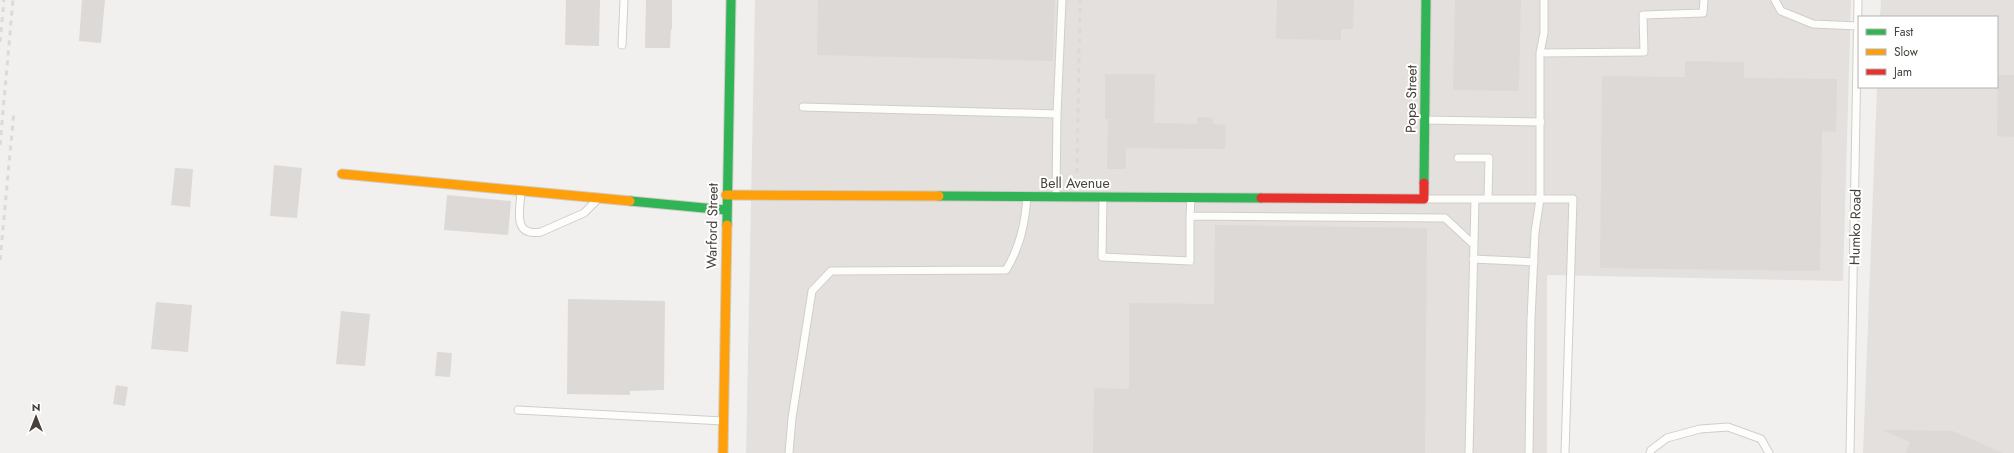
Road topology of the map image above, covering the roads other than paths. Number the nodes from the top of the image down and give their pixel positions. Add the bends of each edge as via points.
1 (624, 0) edge
2 (731, 0) edge
3 (1062, 0) edge
4 (1426, 0) edge
5 (1544, 0) edge
6 (1704, 0) edge
7 (1775, 0) edge
8 (1858, 0) edge
9 (1858, 26) edge
10 (622, 45) dead end
11 (1540, 53) junction
12 (803, 107) dead end
13 (1057, 114) junction
14 (1425, 120) junction
15 (1540, 122) junction
16 (1458, 158) dead end
17 (342, 174) dead end
18 (521, 191) junction
19 (726, 195) junction
20 (1027, 197) junction
21 (1056, 197) junction
22 (1103, 197) junction
23 (599, 198) junction
24 (1191, 198) junction
25 (1424, 199) junction
26 (1474, 199) junction
27 (1488, 199) junction
28 (1540, 199) junction
29 (726, 210) junction
30 (1190, 216) junction
31 (1473, 244) junction
32 (1473, 259) junction
33 (1534, 262) junction
34 (518, 410) dead end
35 (723, 421) junction
36 (722, 453) edge
37 (789, 453) edge
38 (1469, 453) edge
39 (1530, 453) edge
40 (1565, 453) edge
41 (1650, 453) edge
42 (1769, 453) edge
43 (1850, 453) edge

1 - 10 lane
2 - 19 street, Warford Street
3 - 13 lane
4 - 14 street, Pope Street
5 - 11 lane via 1544,34
6 - 11 lane via 1704,13 1643,15 1644,52
7 - 9 lane via 1781,12 1813,24
8 - 9 lane, Humko Road
9 - 43 lane, Humko Road
11 - 15 lane
12 - 13 lane
13 - 21 lane
14 - 15 lane
14 - 25 street, Pope Street
15 - 28 lane
16 - 27 lane via 1488,158
17 - 18 street
18 - 23 street
18 - 23 lane via 519,220 523,230 534,233 584,213
19 - 20 street, Bell Avenue
19 - 29 street, Warford Street
20 - 21 street, Bell Avenue
20 - 37 lane via 1025,218 1016,254 1006,270 831,271 812,290
21 - 22 street, Bell Avenue
22 - 24 street, Bell Avenue
22 - 30 lane via 1102,257 1190,261
23 - 29 street
24 - 25 street, Bell Avenue
24 - 30 lane
25 - 26 lane
26 - 27 lane
26 - 31 lane
27 - 28 lane
28 - 33 lane
28 - 40 lane via 1573,199
29 - 35 street, Warford Street
30 - 31 lane via 1445,218
31 - 32 lane
32 - 33 lane
32 - 38 lane
33 - 39 lane
34 - 35 lane
35 - 36 street, Warford Street
41 - 42 lane via 1667,438 1700,429 1728,428 1761,439

